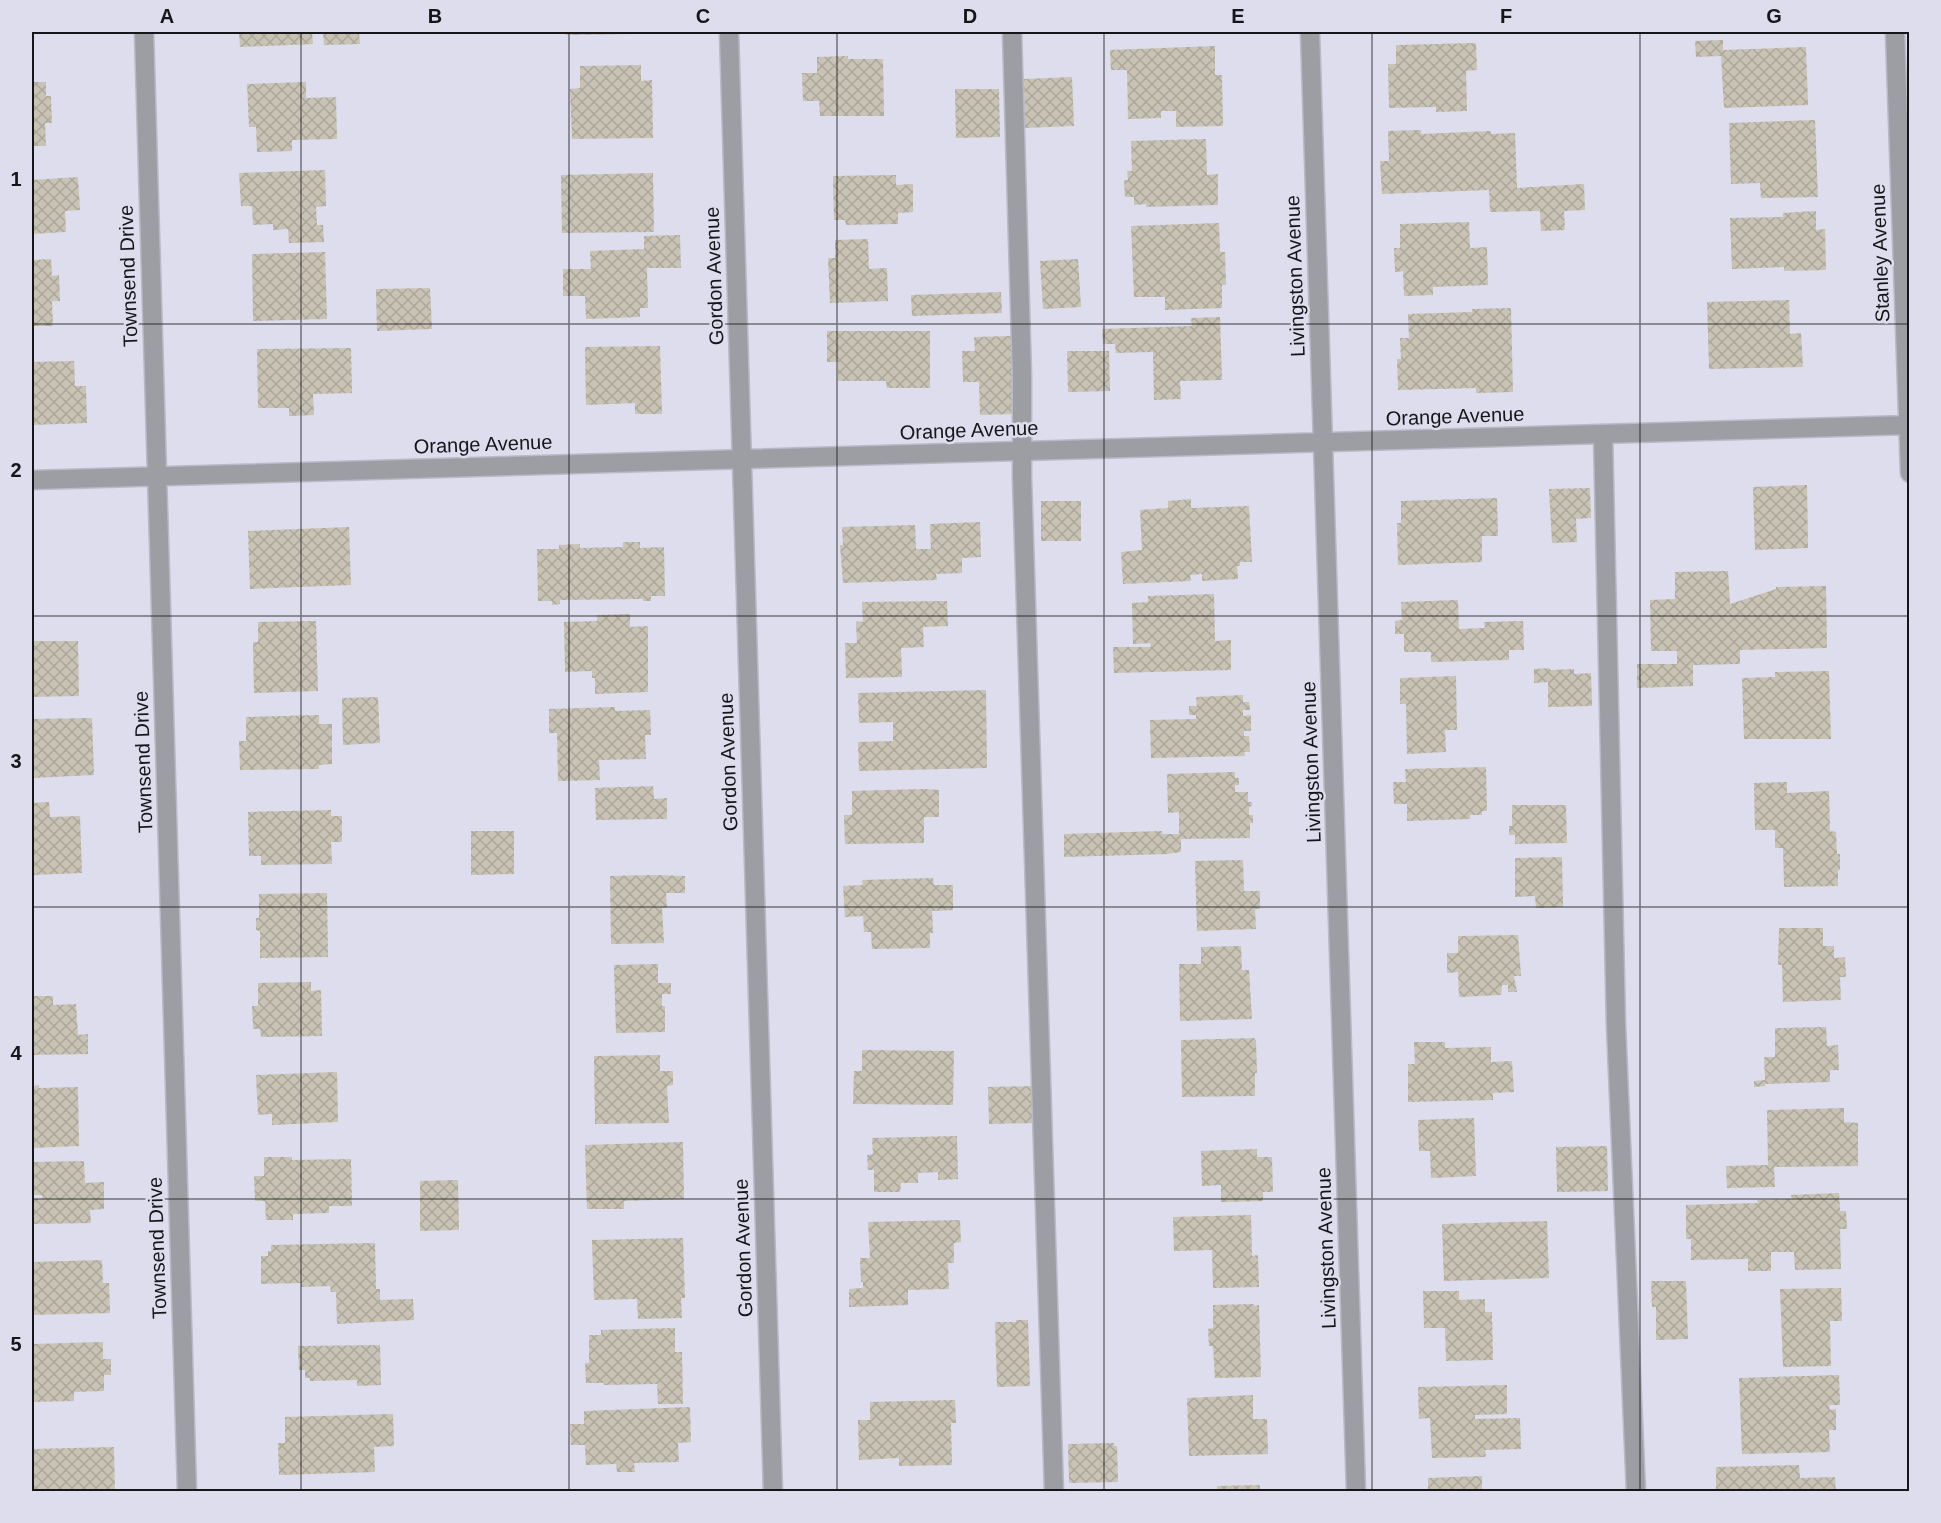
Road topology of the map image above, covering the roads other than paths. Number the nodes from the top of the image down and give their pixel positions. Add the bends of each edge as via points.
1 (144, 32) edge
2 (729, 32) edge
3 (1012, 32) edge
4 (1310, 32) edge
5 (1895, 32) edge
6 (1908, 425) edge
7 (1603, 434) junction
8 (1323, 442) junction
9 (1022, 451) junction
10 (742, 459) junction
11 (1910, 473) edge
12 (157, 477) junction
13 (32, 480) edge
14 (187, 1491) edge
15 (773, 1491) edge
16 (1054, 1491) edge
17 (1356, 1491) edge
18 (1636, 1491) edge

1 - 12 street, Townsend Drive
2 - 10 street, Gordon Avenue
3 - 9 street
4 - 8 street, Livingston Avenue
5 - 6 street, Stanley Avenue
6 - 7 street, Orange Avenue
6 - 11 street, Stanley Avenue
7 - 8 street, Orange Avenue
7 - 18 street via 1616,1025
8 - 9 street, Orange Avenue
8 - 17 street, Livingston Avenue
9 - 10 street, Orange Avenue
9 - 16 street
10 - 12 street, Orange Avenue
10 - 15 street, Gordon Avenue
12 - 13 street, Orange Avenue
12 - 14 street, Townsend Drive

